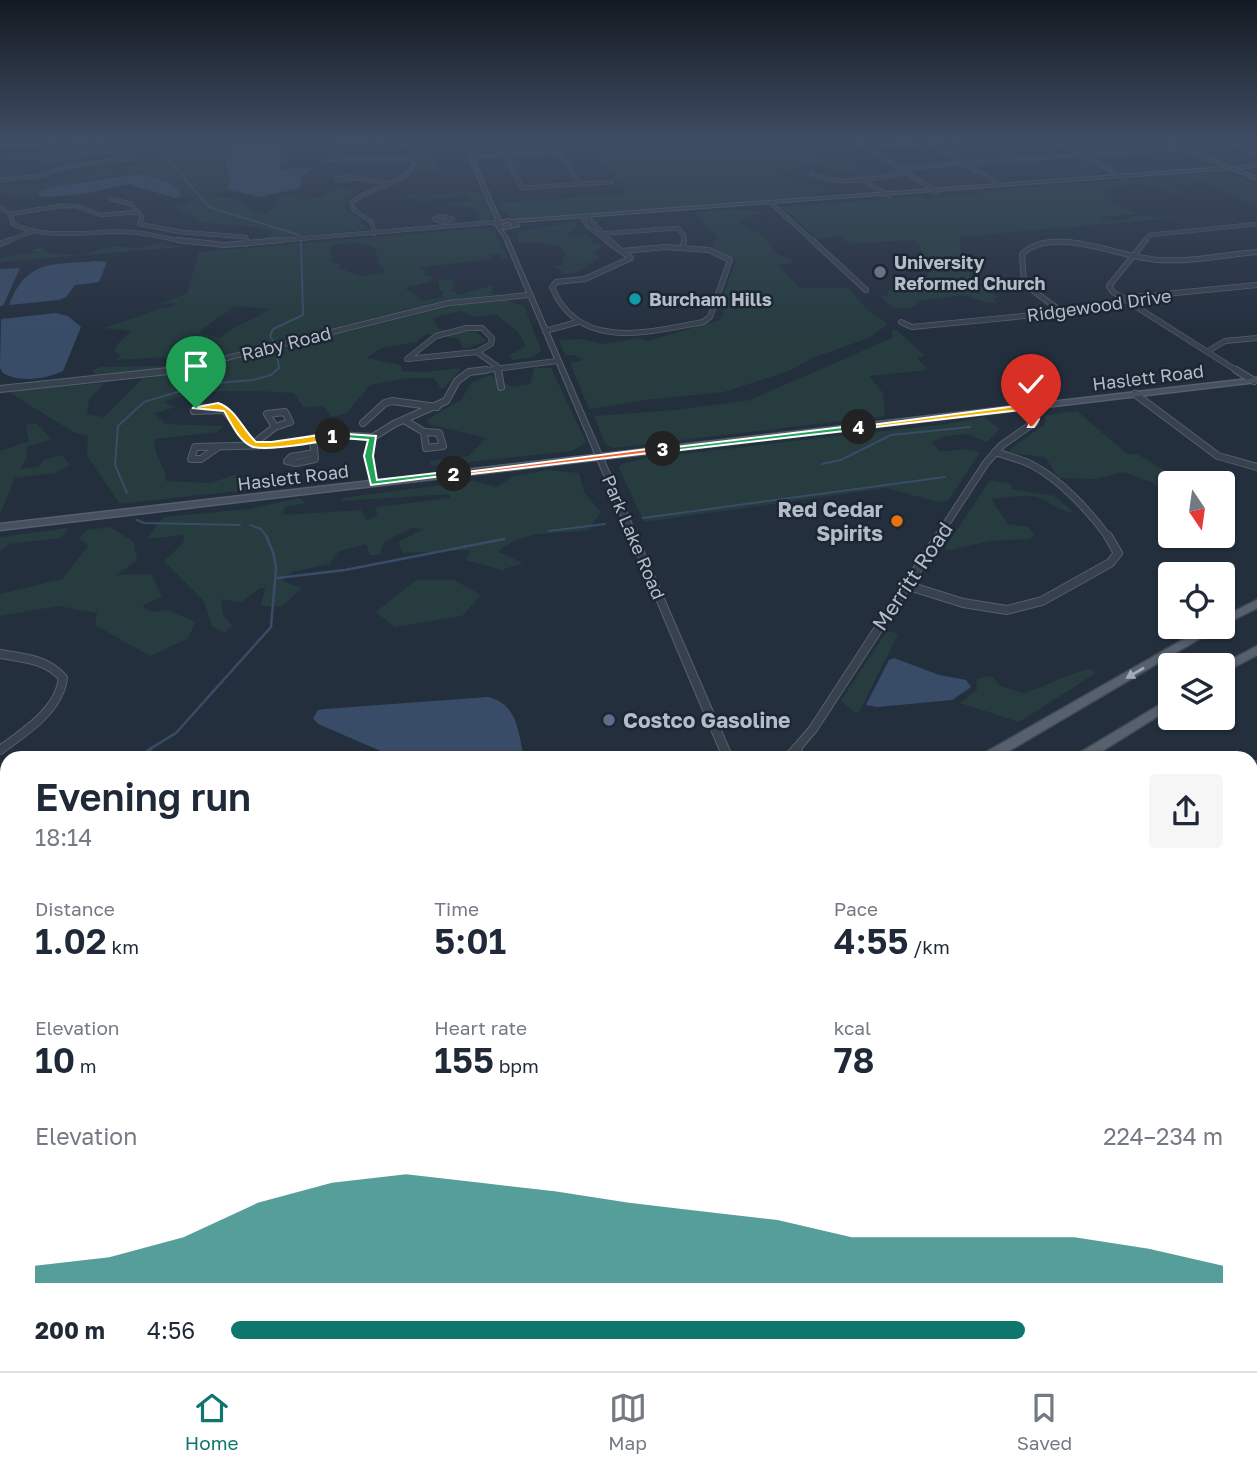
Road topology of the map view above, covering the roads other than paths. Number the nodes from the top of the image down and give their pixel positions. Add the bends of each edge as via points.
1 (131, 204) edge
2 (351, 204) edge
3 (492, 204) edge
4 (758, 204) edge
5 (772, 204) edge
6 (0, 207) edge
7 (138, 212) junction
8 (10, 214) junction
9 (496, 214) junction
10 (585, 217) junction
11 (444, 222) dead end
12 (139, 224) junction
13 (498, 224) junction
14 (513, 224) junction
15 (1257, 224) edge
16 (447, 228) junction
17 (33, 231) junction
18 (129, 232) junction
19 (181, 232) junction
20 (374, 234) junction
21 (601, 234) junction
22 (168, 237) junction
23 (506, 239) junction
24 (246, 243) junction
25 (0, 244) edge
26 (682, 247) junction
27 (621, 251) junction
28 (1257, 252) edge
29 (1133, 256) junction
30 (1257, 285) edge
31 (866, 290) dead end
32 (529, 295) junction
33 (1124, 298) junction
34 (1062, 312) junction
35 (578, 322) junction
36 (901, 322) dead end
37 (545, 331) junction
38 (1257, 338) edge
39 (1208, 351) junction
40 (477, 352) junction
41 (557, 361) junction
42 (498, 367) junction
43 (1255, 380) edge
44 (501, 387) dead end
45 (0, 389) edge
46 (1138, 394) junction
47 (437, 407) junction
48 (1023, 408) junction
49 (227, 410) dead end
50 (404, 420) junction
51 (363, 424) dead end
52 (275, 427) dead end
53 (424, 432) dead end
54 (313, 438) junction
55 (373, 438) junction
56 (253, 444) junction
57 (218, 447) dead end
58 (995, 452) junction
59 (314, 453) dead end
60 (600, 457) junction
61 (1257, 467) edge
62 (374, 483) junction
63 (0, 527) edge
64 (906, 585) junction
65 (1257, 603) edge
66 (1235, 615) edge
67 (1193, 639) edge
68 (1257, 650) edge
69 (0, 654) edge
70 (1235, 662) edge
71 (1158, 710) edge
72 (0, 750) edge
73 (725, 751) edge
74 (795, 751) edge
75 (998, 751) edge
76 (1092, 751) edge

1 - 7 street
2 - 20 street via 372,222
3 - 9 street, Park Lake Road
4 - 10 street
5 - 31 street
6 - 8 street
7 - 8 street via 101,215 69,205
7 - 12 street
8 - 17 street via 13,224
9 - 13 street, Park Lake Road
9 - 14 street
10 - 14 street
10 - 21 street
11 - 16 street
12 - 18 street
12 - 19 street
13 - 14 street
13 - 16 street
13 - 23 street, Park Lake Road
14 - 23 street
15 - 29 street via 1153,233
16 - 20 street
17 - 18 street
17 - 25 street
18 - 22 street
19 - 22 street
19 - 24 street via 246,237
20 - 24 street
21 - 26 street via 678,228 684,235
21 - 27 street
22 - 24 street via 201,244
23 - 32 street, Park Lake Road
26 - 27 street
26 - 35 street via 709,250 730,260 717,301 705,321 638,334 604,331
27 - 35 street via 631,258 585,279 561,280 552,287
28 - 29 street via 1160,260
29 - 33 street via 1109,286
29 - 34 street via 1058,242 1024,249 1024,284
30 - 33 street, Ridgewood Drive
32 - 37 street, Park Lake Road
32 - 45 street, Raby Road via 449,303 169,372
33 - 34 street, Ridgewood Drive via 1099,308
33 - 39 street
34 - 36 street, Ridgewood Drive via 913,327
35 - 37 street
37 - 41 street, Park Lake Road
38 - 39 street via 1225,341
39 - 43 street
40 - 40 street via 446,353 407,359 436,336 467,328 482,328 492,338 491,344
40 - 42 street
41 - 42 street
41 - 60 street, Park Lake Road
42 - 44 street
42 - 47 street via 468,372
43 - 46 main road, Haslett Road
46 - 48 main road, Haslett Road
46 - 61 street via 1218,456
47 - 50 street
47 - 51 street via 392,401
48 - 58 street, Merritt Road via 1035,422
48 - 60 main road, Haslett Road
49 - 56 street
50 - 53 street
50 - 55 street
52 - 56 street
54 - 55 street
54 - 56 street
54 - 59 street
55 - 62 street via 369,456
56 - 57 street
58 - 64 street, Merritt Road
58 - 64 street via 1046,475 1112,538 1118,553 1115,559 1088,577 1013,610 981,607
60 - 62 main road, Haslett Road
60 - 73 street, Park Lake Road
62 - 63 main road, Haslett Road
64 - 74 street, Merritt Road
65 - 66 main road
67 -> 75 main road
68 - 70 main road
69 - 72 street via 48,663 63,682 51,710
71 - 76 main road

